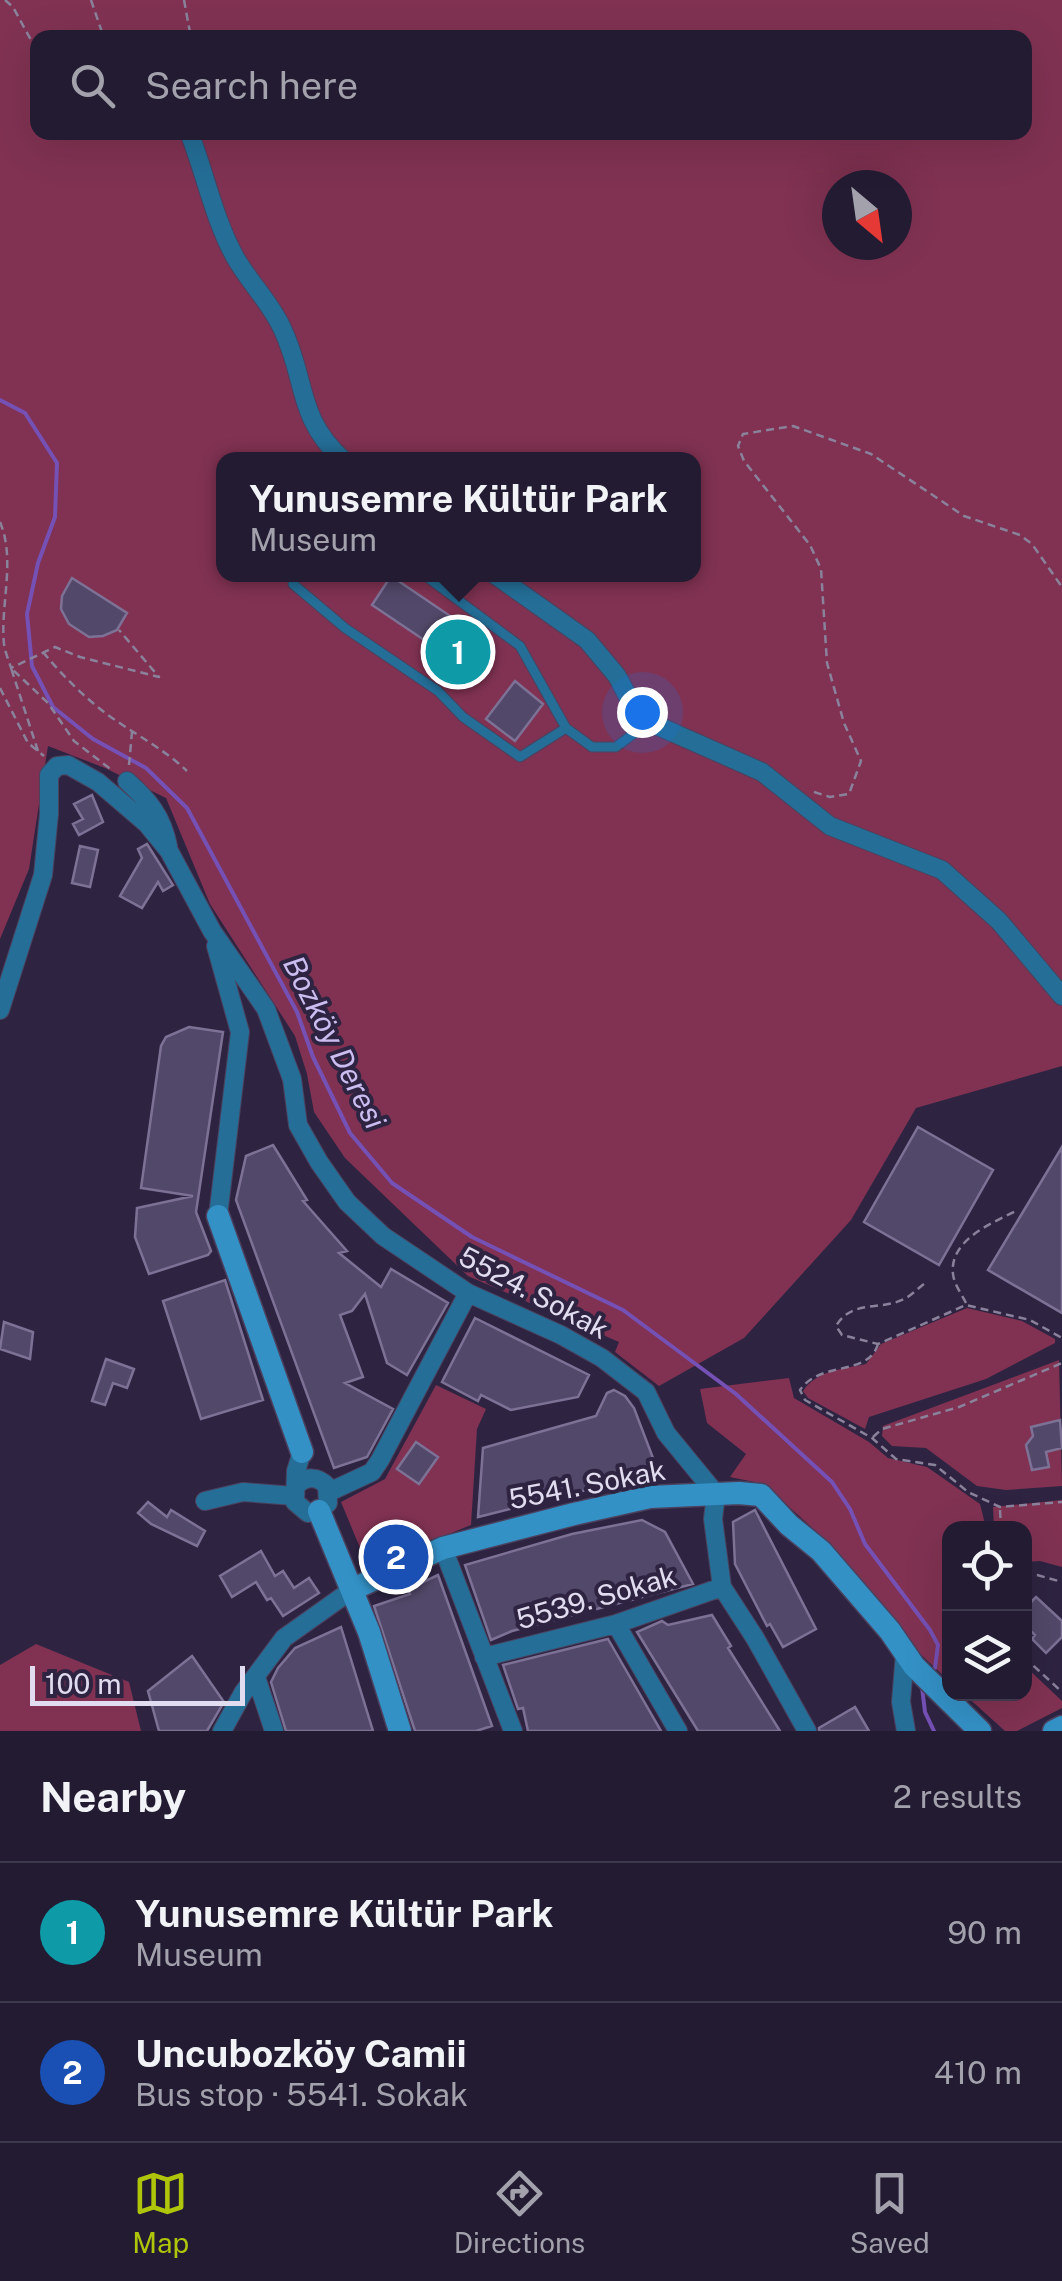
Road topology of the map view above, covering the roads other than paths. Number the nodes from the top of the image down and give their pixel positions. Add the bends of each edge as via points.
1 (192, 140) edge
2 (335, 452) edge
3 (434, 582) edge
4 (505, 582) edge
5 (293, 584) dead end
6 (648, 722) junction
7 (566, 728) junction
8 (127, 777) road end
9 (169, 852) junction
10 (212, 931) junction
11 (1062, 996) edge
12 (0, 1010) edge
13 (218, 1216) joint
14 (468, 1292) junction
15 (302, 1452) joint
16 (301, 1487) junction
17 (716, 1494) junction
18 (204, 1501) dead end
19 (324, 1501) junction
20 (443, 1548) junction
21 (722, 1587) junction
22 (353, 1589) junction
23 (616, 1624) junction
24 (905, 1653) junction
25 (484, 1657) junction
26 (256, 1677) junction
27 (1062, 1727) edge
28 (222, 1731) edge
29 (274, 1731) edge
30 (400, 1731) edge
31 (513, 1731) edge
32 (678, 1731) edge
33 (806, 1731) edge
34 (906, 1731) edge
35 (980, 1731) edge
36 (1054, 1731) edge

1 - 2 street via 235,258 282,326 309,417
3 - 7 lane via 520,646
4 - 6 street via 588,640
5 - 7 lane via 520,757
6 - 7 lane via 616,747 592,747
6 - 11 street via 762,772 830,826 942,870 1000,921
8 - 9 street via 164,825
9 - 10 street, 5524. Sokak
9 - 12 street, 5524. Sokak via 98,782 57,766 48,775 43,875
10 - 13 street via 240,1032
10 - 14 street, 5524. Sokak via 266,1009 292,1079 298,1125 319,1162 383,1236
13 - 15 street
14 - 17 street, 5524. Sokak via 602,1358 646,1392 666,1432
14 - 19 street via 372,1472
15 - 16 street
16 - 18 street
16 - 19 street via 323,1482
16 - 19 street via 302,1511
17 - 20 street, 5541. Sokak via 650,1497
17 - 21 street
17 - 24 street, 5541. Sokak via 762,1495 821,1550
19 - 22 street
20 - 22 street, 5541. Sokak
20 - 25 street
21 - 23 street, 5539. Sokak
21 - 33 street
22 - 26 street via 284,1638
22 - 30 street
23 - 25 street, 5539. Sokak
23 - 32 street
24 - 34 street via 900,1702
24 - 35 street, 5541. Sokak
25 - 31 street
26 - 28 street
26 - 29 street
27 - 36 street

